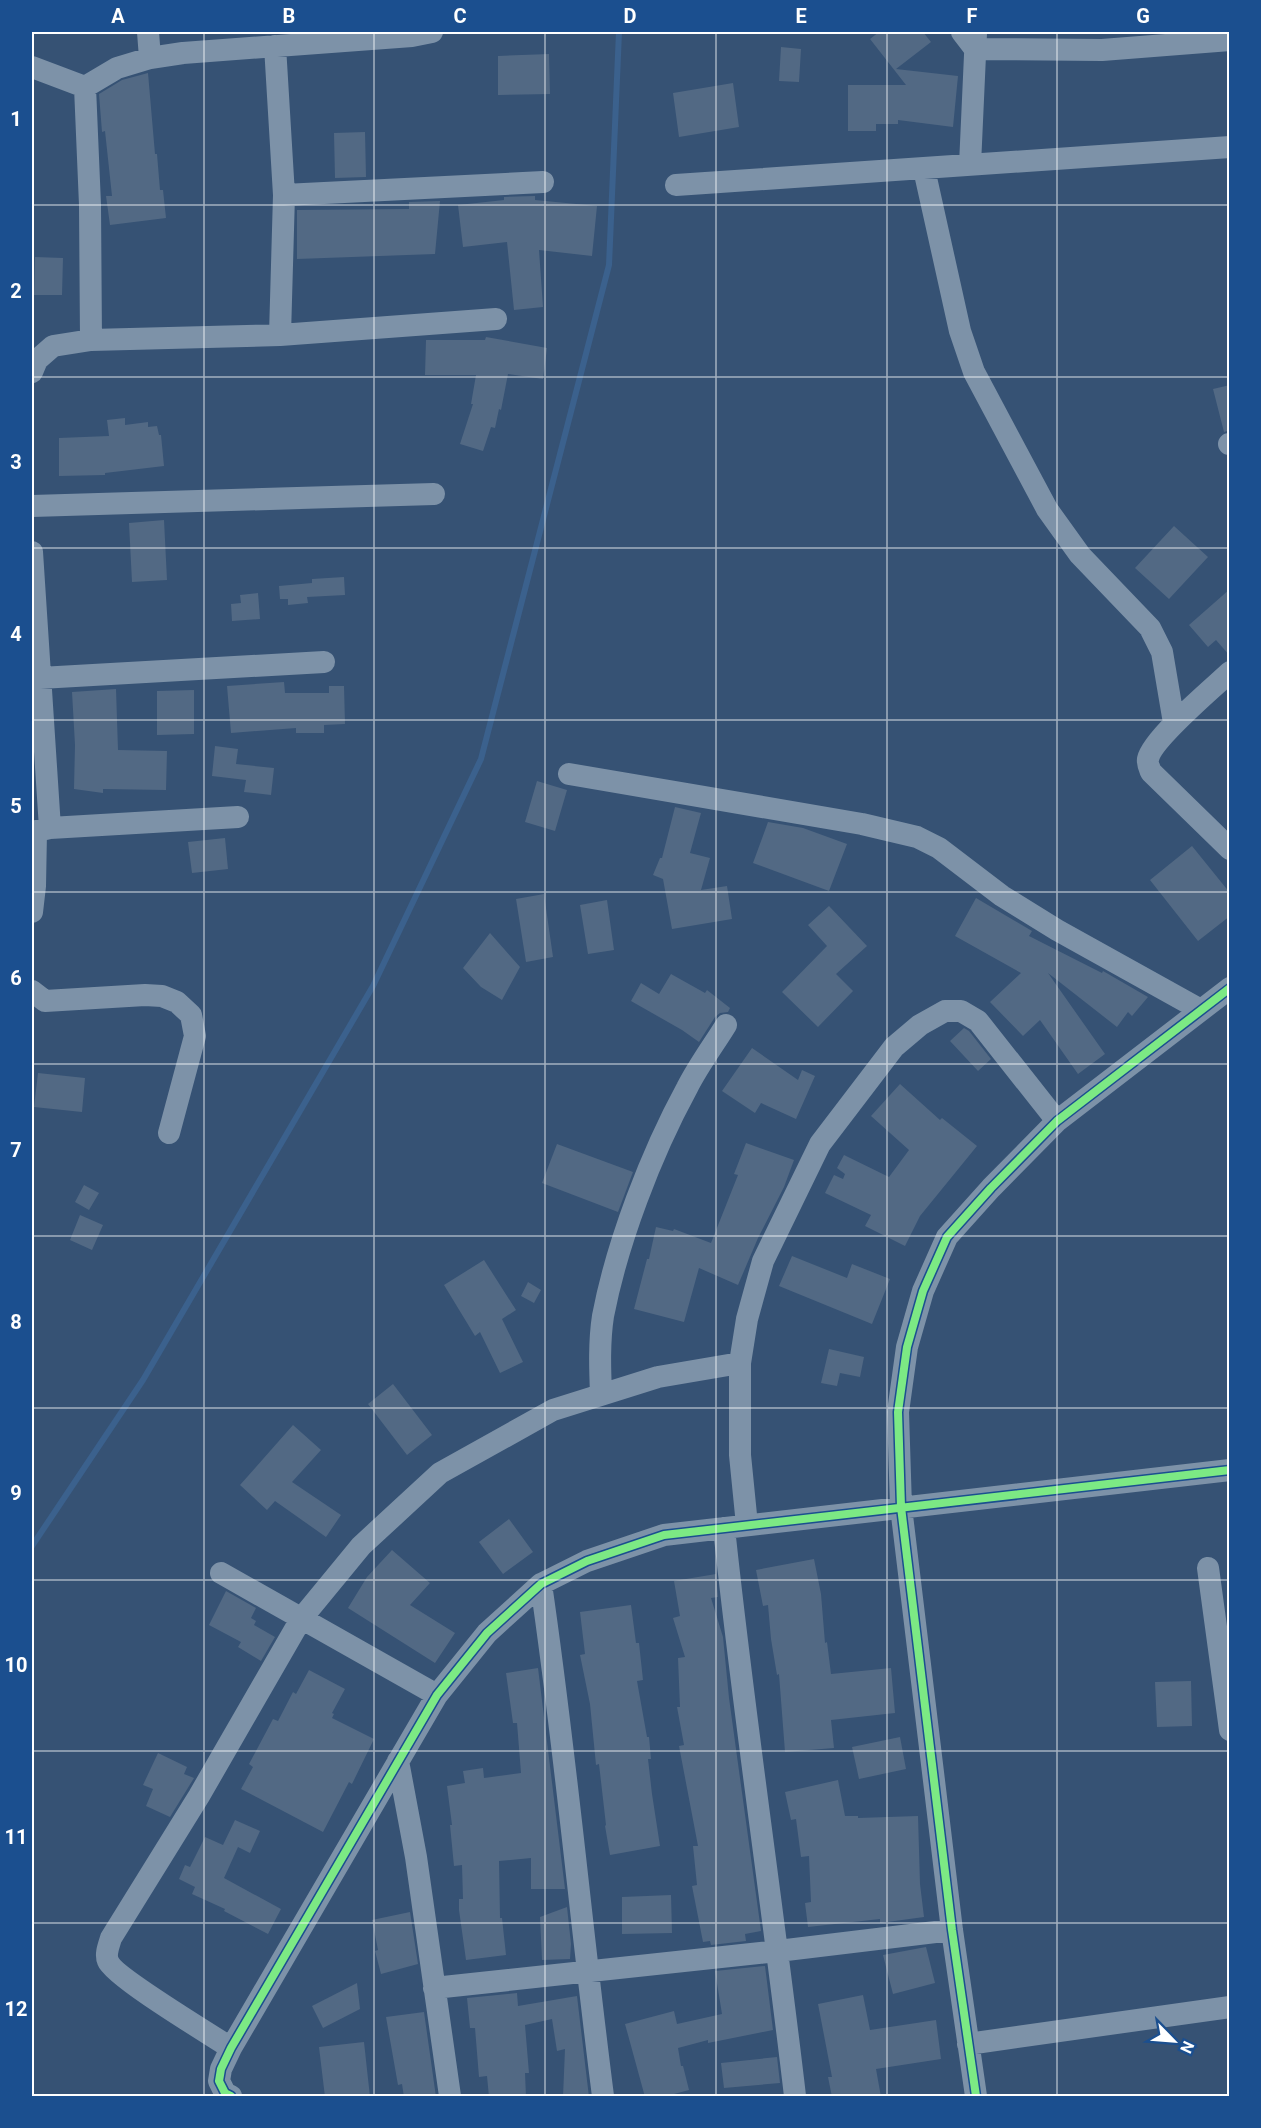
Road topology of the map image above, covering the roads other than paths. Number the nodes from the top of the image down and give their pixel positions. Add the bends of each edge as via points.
1 (148, 32) edge
2 (432, 32) edge
3 (971, 37) edge
4 (1230, 40) edge
5 (275, 46) junction
6 (150, 58) junction
7 (32, 67) edge
8 (85, 87) junction
9 (1230, 147) edge
10 (970, 165) junction
11 (924, 168) junction
12 (543, 182) dead end
13 (676, 185) dead end
14 (284, 195) junction
15 (496, 319) dead end
16 (280, 335) junction
17 (92, 340) junction
18 (32, 372) edge
19 (434, 494) dead end
20 (32, 506) edge
21 (32, 552) edge
22 (324, 662) dead end
23 (1230, 672) edge
24 (40, 678) junction
25 (1174, 723) junction
26 (569, 774) dead end
27 (238, 817) dead end
28 (39, 831) edge
29 (1230, 849) edge
30 (32, 912) edge
31 (1230, 988) edge
32 (32, 993) edge
33 (1201, 1010) junction
34 (726, 1025) dead end
35 (1057, 1121) junction
36 (169, 1133) dead end
37 (740, 1363) junction
38 (601, 1394) junction
39 (1230, 1470) edge
40 (902, 1507) junction
41 (747, 1525) junction
42 (724, 1528) junction
43 (1208, 1568) dead end
44 (221, 1573) dead end
45 (540, 1584) junction
46 (301, 1619) junction
47 (436, 1695) junction
48 (1230, 1730) edge
49 (398, 1761) junction
50 (952, 1930) junction
51 (778, 1952) junction
52 (587, 1973) junction
53 (434, 1988) junction
54 (1230, 2007) edge
55 (968, 2044) junction
56 (231, 2048) junction
57 (225, 2089) edge
58 (450, 2097) edge
59 (603, 2097) edge
60 (795, 2097) edge
61 (976, 2097) edge

1 - 6 street
2 - 5 street
3 - 4 street via 1102,50
3 - 10 street
5 - 6 street
5 - 14 street
6 - 8 street via 117,68
7 - 8 street
8 - 17 street
9 - 10 street
10 - 11 street
11 - 13 street
11 - 25 street via 960,331 974,372 1047,508 1080,555 1150,628 1162,652
12 - 14 street
14 - 16 street
15 - 16 street
16 - 17 street
17 - 18 street via 53,346 37,360
19 - 20 street
21 - 24 street
22 - 24 street
23 - 25 street
24 - 28 street
25 - 29 street via 1150,751 1147,761 1151,772
26 - 33 street via 918,837 1057,930
27 - 28 street
28 - 30 street
31 - 33 street
32 - 36 street via 45,1001 162,996 191,1014 195,1036
33 - 35 street
34 - 38 street via 687,1087 620,1247 603,1317
35 - 37 street via 978,1021 961,1011 945,1011 920,1025 894,1047 819,1144 762,1261
35 - 40 street via 947,1237 922,1291 907,1347 898,1412
37 - 38 street via 658,1377
37 - 41 street via 740,1455
38 - 46 street via 553,1410 440,1473 361,1546
39 - 40 street
40 - 41 street
40 - 50 street
41 - 42 street
42 - 45 street via 664,1535 587,1561
42 - 51 street via 737,1654
43 - 48 street
44 - 46 street
45 - 47 street via 487,1633
45 - 52 street
46 - 47 street
46 - 56 street via 111,1938 106,1956 108,1964 129,1982
47 - 49 street
49 - 53 street
49 - 56 street
50 - 51 street
50 - 55 street
51 - 52 street
51 - 60 street
52 - 53 street
52 - 59 street
53 - 58 street
54 - 55 street
55 - 61 street
56 - 57 street via 221,2068

